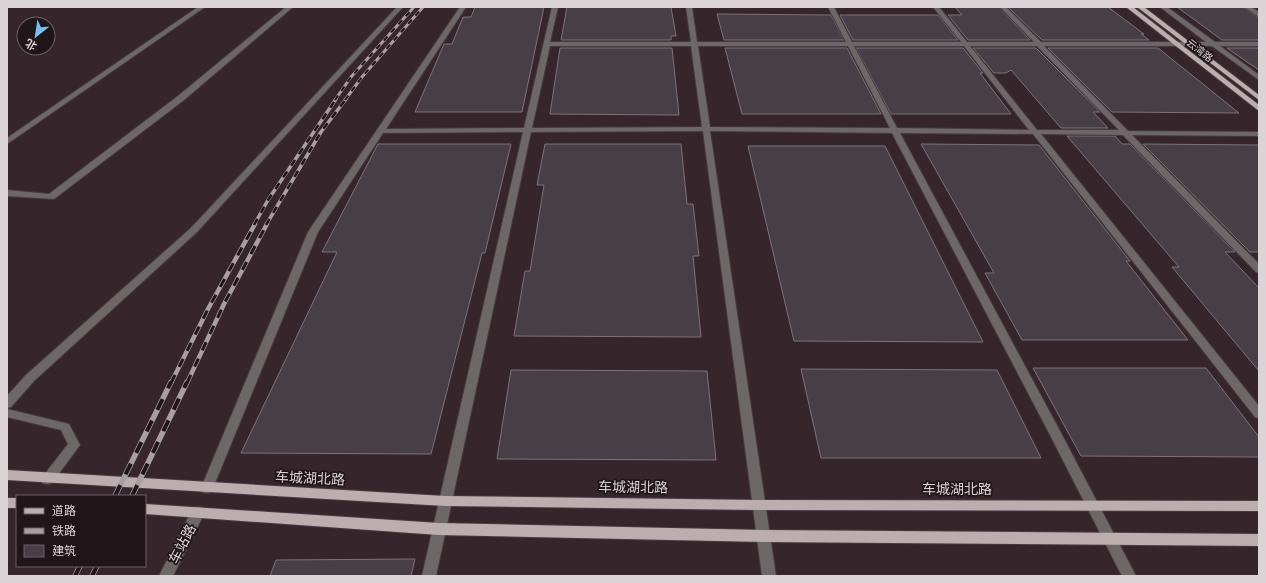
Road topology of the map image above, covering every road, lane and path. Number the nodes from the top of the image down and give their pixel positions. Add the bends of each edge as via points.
1 (202, 7) edge
2 (290, 7) edge
3 (400, 7) edge
4 (464, 7) edge
5 (555, 7) edge
6 (689, 7) edge
7 (832, 7) edge
8 (936, 7) edge
9 (1003, 7) edge
10 (1129, 7) edge
11 (1140, 7) edge
12 (1163, 7) edge
13 (1247, 7) edge
14 (1259, 15) edge
15 (850, 43) junction
16 (547, 44) junction
17 (694, 44) junction
18 (966, 44) junction
19 (1038, 44) junction
20 (1176, 44) junction
21 (1188, 44) junction
22 (1212, 44) junction
23 (1259, 44) edge
24 (1259, 78) edge
25 (1259, 98) edge
26 (1259, 109) edge
27 (529, 129) junction
28 (706, 129) junction
29 (381, 131) junction
30 (895, 131) junction
31 (1035, 132) junction
32 (1125, 132) junction
33 (1259, 134) edge
34 (7, 142) edge
35 (7, 193) edge
36 (1257, 266) edge
37 (7, 404) edge
38 (7, 413) edge
39 (1259, 414) edge
40 (7, 475) edge
41 (47, 479) junction
42 (207, 488) junction
43 (445, 501) junction
44 (759, 505) junction
45 (1093, 505) junction
46 (1259, 506) edge
47 (146, 509) edge
48 (198, 512) junction
49 (439, 529) junction
50 (764, 536) junction
51 (1110, 539) junction
52 (1259, 540) edge
53 (166, 576) edge
54 (429, 576) edge
55 (769, 576) edge
56 (1129, 576) edge

1 - 34 street
2 - 35 street via 181,98 51,197
3 - 37 street via 194,230 30,378
4 - 29 street
5 - 16 street
6 - 17 street
7 - 15 street
8 - 18 street
9 - 19 street
10 - 20 main road, 云湾路
11 - 21 main road, 云湾路
12 - 22 street
13 - 14 street
15 - 17 street
15 - 18 street
15 - 30 street
16 - 17 street
16 - 27 street
17 - 28 street
18 - 19 street
18 - 31 street
19 - 20 street
19 - 32 street
20 - 21 street
20 - 26 main road, 云湾路
21 - 22 street
21 - 25 main road, 云湾路
22 - 23 street
22 - 24 street
27 - 28 street
27 - 29 street
27 - 43 street
28 - 30 street
28 - 44 street
29 - 42 street via 313,232
30 - 31 street
30 - 45 street
31 - 32 street
31 - 39 street
32 - 33 street
32 - 36 street
38 - 41 street via 65,427 74,445
40 - 41 main road, 车城湖北路
41 - 42 main road, 车城湖北路
42 - 43 main road, 车城湖北路
43 - 44 main road, 车城湖北路
43 - 49 street
44 - 45 main road, 车城湖北路
44 - 50 street
45 - 46 main road, 车城湖北路
45 - 51 street
47 - 48 main road
48 - 49 main road
48 - 53 street, 车站路
49 - 50 main road
49 - 54 street
50 - 51 main road
50 - 55 street
51 - 52 main road
51 - 56 street

